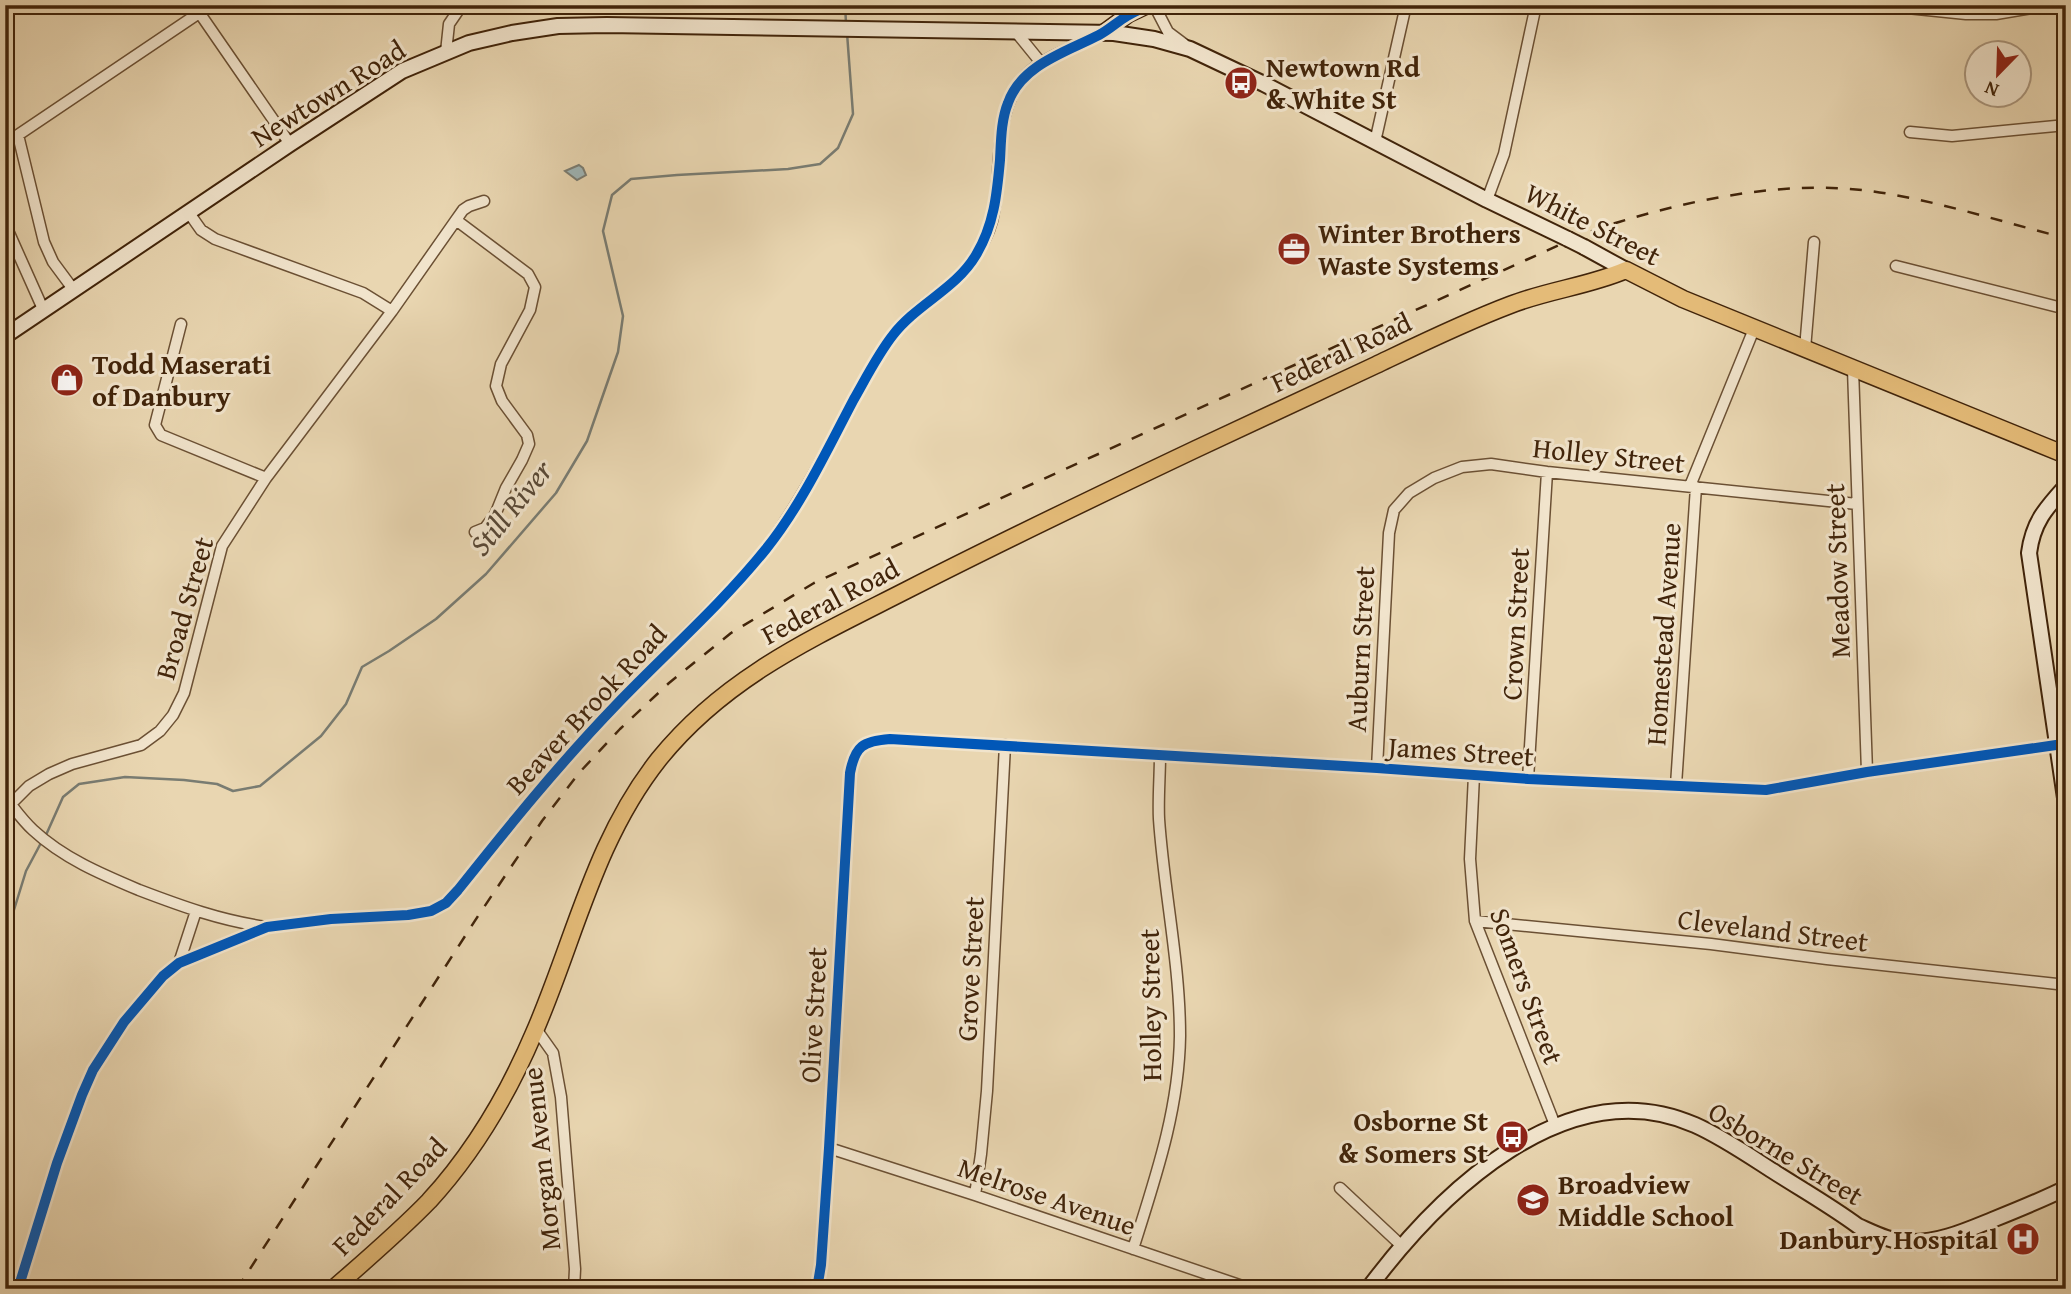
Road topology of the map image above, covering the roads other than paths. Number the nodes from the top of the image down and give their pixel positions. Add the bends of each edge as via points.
1 (462, 5) edge
2 (1148, 5) edge
3 (1154, 5) edge
4 (1406, 5) edge
5 (1536, 5) edge
6 (1878, 5) edge
7 (2051, 5) edge
8 (196, 9) edge
9 (1016, 32) junction
10 (1103, 33) junction
11 (1190, 49) junction
12 (446, 52) junction
13 (1042, 64) junction
14 (2066, 125) edge
15 (1910, 132) dead end
16 (1375, 142) junction
17 (290, 144) junction
18 (1487, 200) junction
19 (484, 201) dead end
20 (189, 213) junction
21 (456, 220) junction
22 (5, 224) edge
23 (1814, 242) dead end
24 (1896, 266) dead end
25 (1626, 270) junction
26 (73, 289) junction
27 (43, 309) junction
28 (2066, 309) edge
29 (392, 311) junction
30 (181, 324) dead end
31 (1754, 329) junction
32 (5, 336) edge
33 (1805, 349) junction
34 (1853, 369) junction
35 (2066, 455) edge
36 (1547, 472) junction
37 (266, 478) junction
38 (1693, 486) junction
39 (2066, 486) edge
40 (1857, 504) junction
41 (475, 532) dead end
42 (1389, 533) joint
43 (1005, 745) junction
44 (2056, 745) junction
45 (861, 746) joint
46 (1160, 755) junction
47 (1377, 768) junction
48 (1867, 772) junction
49 (1474, 775) junction
50 (1528, 779) junction
51 (1676, 785) junction
52 (8, 800) edge
53 (2066, 805) edge
54 (197, 911) junction
55 (1475, 920) junction
56 (267, 927) junction
57 (179, 963) junction
58 (2066, 985) edge
59 (536, 1029) junction
60 (1555, 1125) junction
61 (829, 1148) junction
62 (1340, 1188) dead end
63 (2066, 1188) edge
64 (975, 1195) junction
65 (1403, 1247) junction
66 (1133, 1249) junction
67 (18, 1289) edge
68 (333, 1289) edge
69 (574, 1289) edge
70 (817, 1289) edge
71 (1251, 1289) edge
72 (1368, 1289) edge

1 - 12 street via 449,24
2 - 10 main road
3 - 11 street via 1168,32
4 - 16 street
5 - 18 street via 1504,154
6 - 7 street via 1996,14
8 - 17 street
8 - 26 street via 18,135 44,242
9 - 10 main road, Newtown Road
9 - 12 main road, Newtown Road via 558,26 512,33
9 - 13 street
10 - 11 main road, White Street
10 - 13 street, Beaver Brook Road
11 - 16 main road, White Street
12 - 17 main road, Newtown Road via 402,71
13 - 56 street, Beaver Brook Road via 1029,72 1007,103 994,214 975,257 892,336 795,507 745,574 534,795 446,903 408,915
14 - 15 street via 1952,136
16 - 18 main road, White Street
17 - 20 main road, Newtown Road
18 - 25 main road, White Street, bridge
19 - 21 street, Broad Street via 463,211
20 - 26 main road, Newtown Road
20 - 29 street via 201,230 215,239 363,293
21 - 29 street, Broad Street
21 - 41 street via 528,274 536,288 530,310 501,364 496,386 529,444 495,515
22 - 27 street
23 - 33 street
24 - 28 street
25 - 31 main road, White Street
25 - 59 main road, Federal Road via 1514,303 1396,355 974,556 773,660 731,688 660,757 632,796 591,879
26 - 27 main road, Newtown Road
27 - 32 main road, Newtown Road
29 - 37 street, Broad Street
30 - 37 street via 155,425 161,435
31 - 33 main road, White Street
31 - 38 street, Homestead Avenue
33 - 34 main road, White Street
34 - 35 main road, White Street
34 - 40 street, Meadow Street
36 - 38 street, Holley Street
36 - 42 street, Holley Street via 1491,464 1462,467 1409,493 1394,510
36 - 50 street, Crown Street
37 - 52 street, Broad Street via 222,547 184,693 166,724 141,745 72,764
38 - 40 street, Holley Street
38 - 51 street, Homestead Avenue
39 - 44 main road via 2038,520 2029,553
40 - 48 street, Meadow Street
42 - 47 street, Auburn Street
43 - 45 street, James Street via 890,739
43 - 46 street, James Street
43 - 64 street, Grove Street via 987,1091
44 - 48 street, James Street
44 - 53 main road
45 - 61 street, Olive Street via 849,773
46 - 47 street, James Street
46 - 66 street, Holley Street via 1159,819 1180,1037 1166,1144
47 - 49 street, James Street
48 - 51 street, James Street via 1766,790
49 - 50 street, James Street
49 - 55 street, Somers Street via 1469,859
50 - 51 street, James Street
52 - 54 street via 32,829 69,857
54 - 56 street
54 - 57 street
55 - 58 street, Cleveland Street
55 - 60 street, Somers Street
56 - 57 street, Beaver Brook Road
57 - 67 street, Beaver Brook Road via 124,1022 93,1070 57,1163
59 - 68 main road, Federal Road via 493,1116 461,1162 391,1238
59 - 69 street, Morgan Avenue via 553,1053 561,1097
60 - 63 main road, Osborne Street via 1608,1112 1642,1111 1694,1124 1858,1226 1906,1242 1929,1242 1959,1233
60 - 65 main road, Osborne Street via 1524,1139 1462,1185
61 - 64 street, Melrose Avenue
61 - 70 street, Olive Street
62 - 65 street
64 - 66 street, Melrose Avenue
65 - 72 main road, Osborne Street
66 - 71 street, Melrose Avenue

